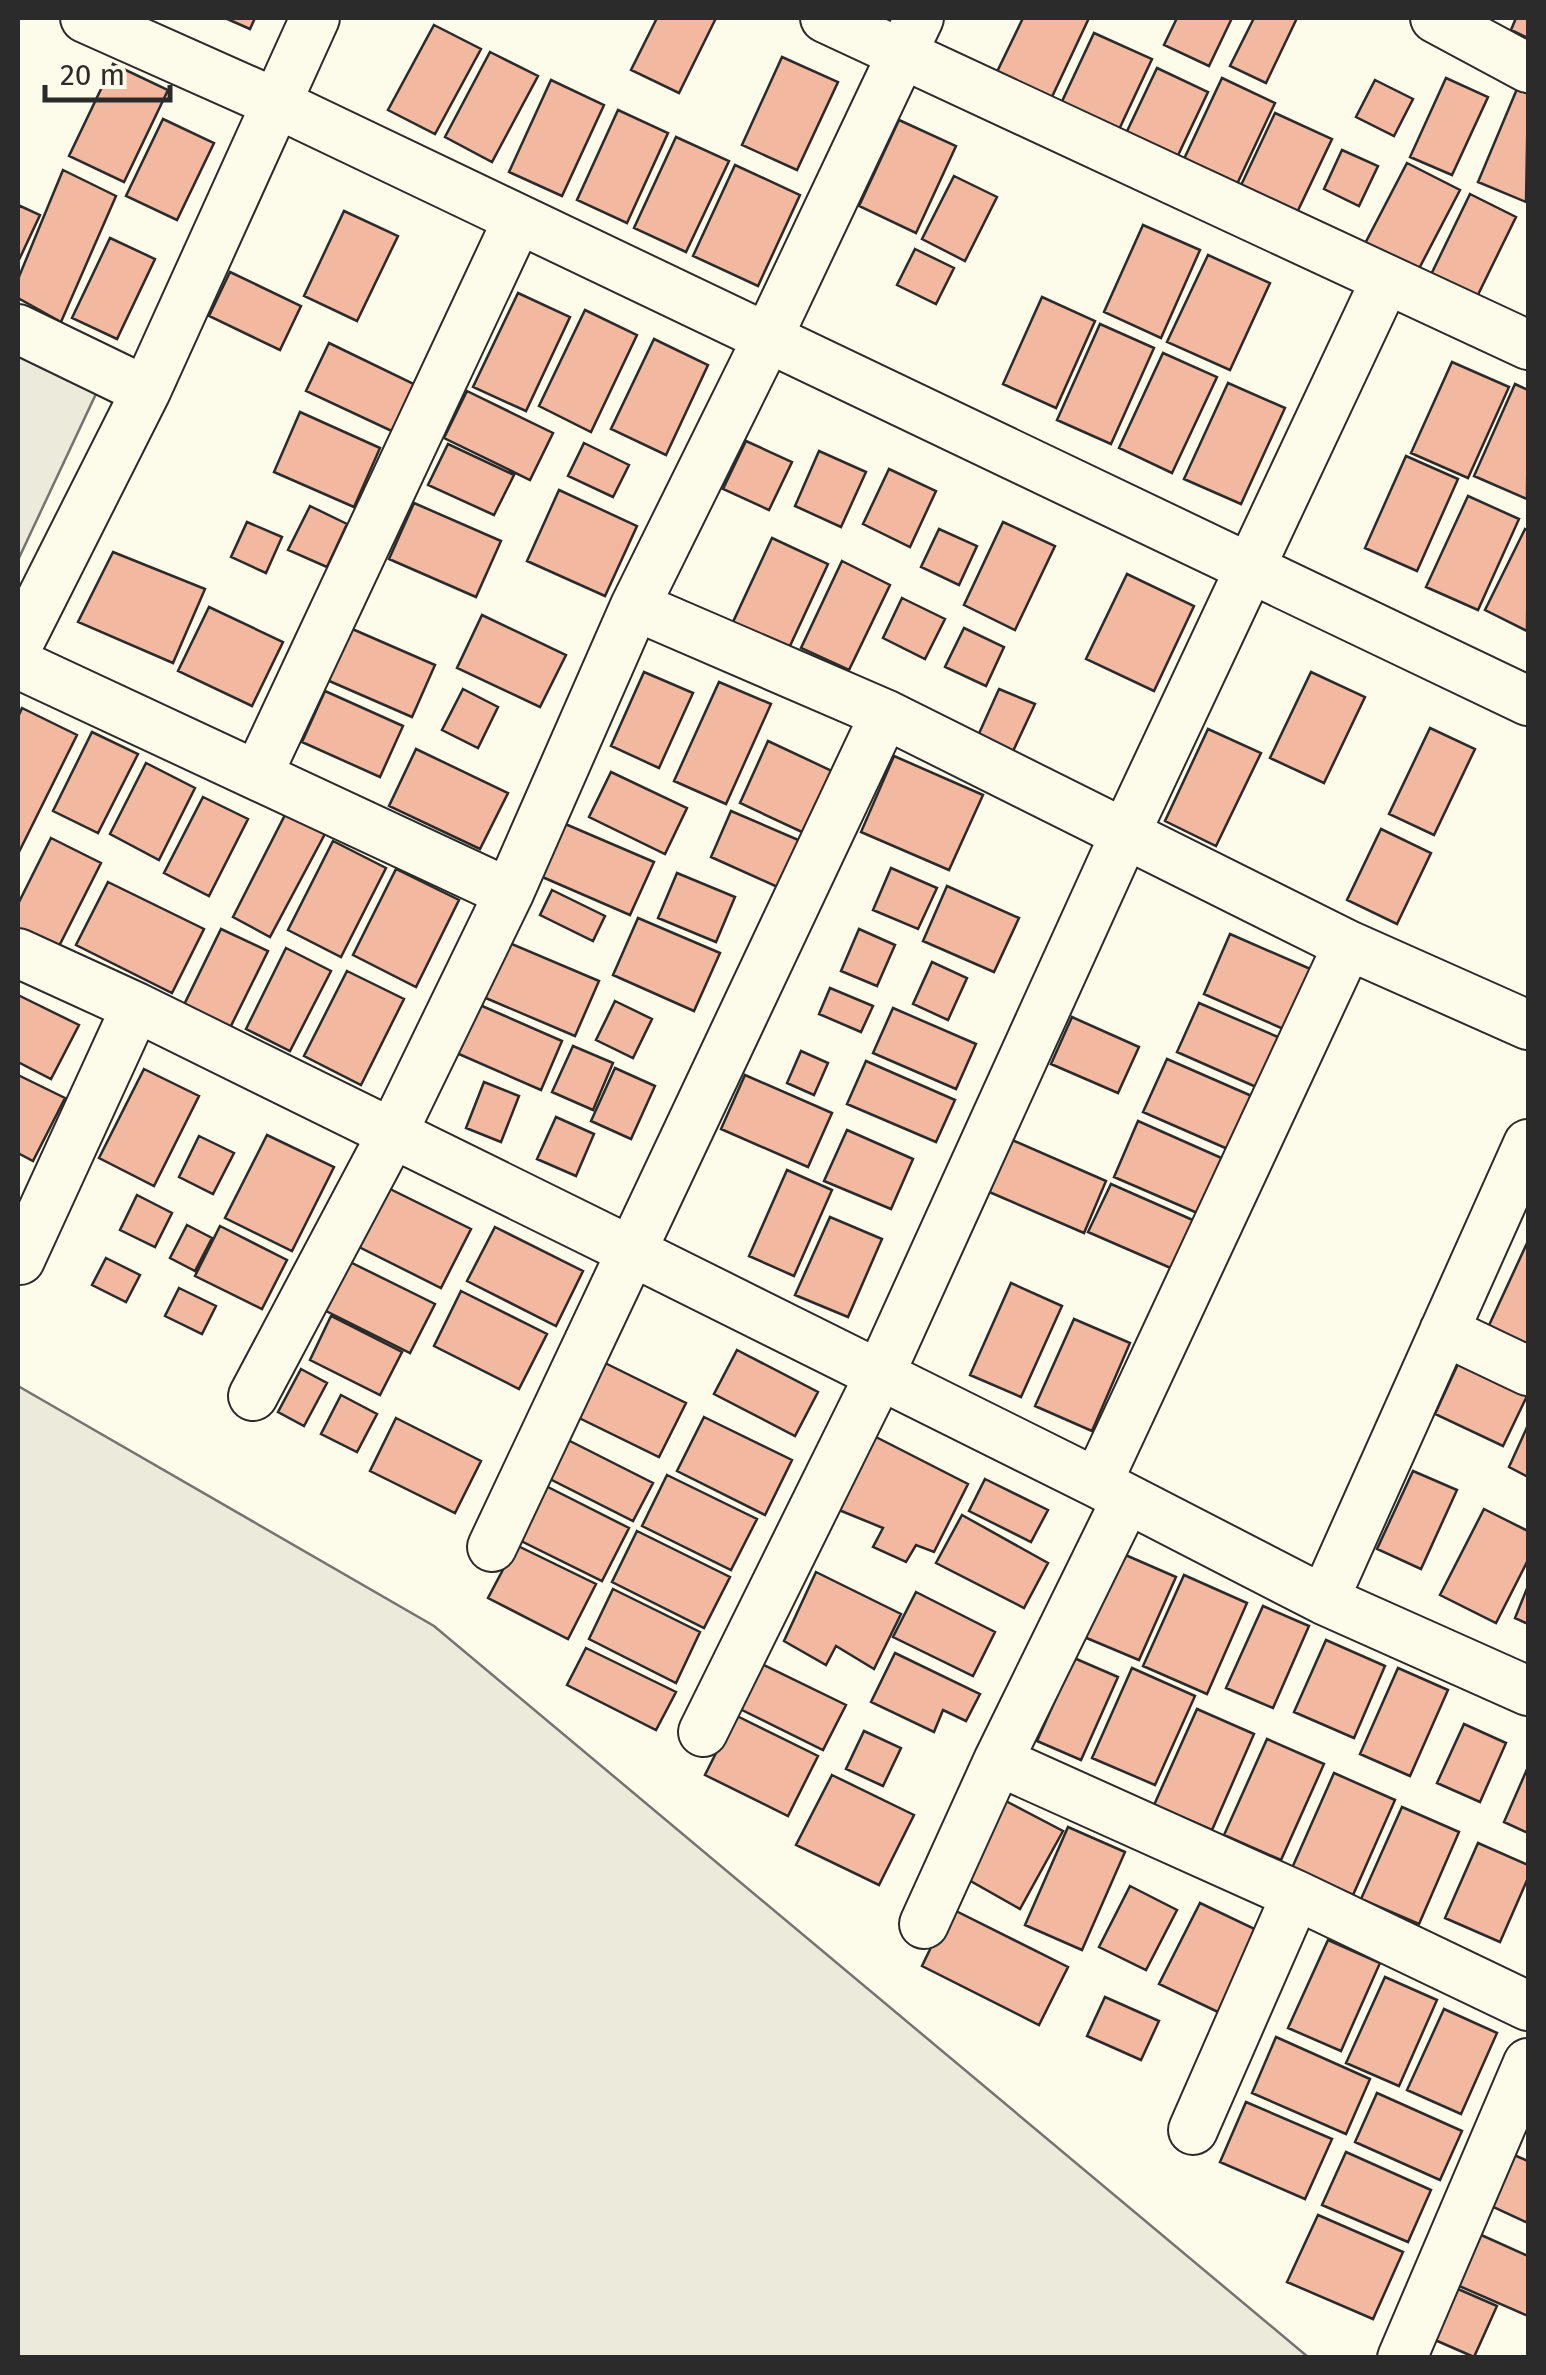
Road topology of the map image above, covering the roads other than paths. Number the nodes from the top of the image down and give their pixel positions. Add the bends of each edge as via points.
1 (85, 18) edge
2 (316, 18) edge
3 (825, 18) edge
4 (1435, 18) edge
5 (911, 36) edge
6 (1528, 68) edge
7 (278, 104) junction
8 (518, 219) junction
9 (1386, 279) junction
10 (18, 328) edge
11 (768, 340) junction
12 (1528, 345) edge
13 (146, 391) junction
14 (1249, 570) junction
15 (636, 606) junction
16 (18, 645) edge
17 (18, 664) edge
18 (1528, 701) edge
19 (885, 714) junction
20 (258, 774) junction
21 (1125, 834) junction
22 (509, 893) junction
23 (1348, 946) junction
24 (18, 953) edge
25 (136, 1007) junction
26 (1528, 1025) edge
27 (392, 1134) junction
28 (1528, 1144) edge
29 (632, 1251) junction
30 (20, 1260) edge
31 (1444, 1331) junction
32 (1528, 1370) edge
33 (879, 1376) junction
34 (253, 1396) dead end
35 (1112, 1491) junction
36 (492, 1546) dead end
37 (1324, 1600) junction
38 (1528, 1692) edge
39 (703, 1732) dead end
40 (998, 1761) junction
41 (1296, 1895) junction
42 (924, 1924) dead end
43 (1528, 2006) edge
44 (1528, 2062) edge
45 (1193, 2130) dead end
46 (1402, 2358) edge

1 - 7 street
2 - 7 street
3 - 5 street
4 - 6 street
5 - 9 street
5 - 11 street
7 - 8 street
7 - 13 street
8 - 11 street
8 - 20 street
9 - 12 street
9 - 14 street
10 - 13 street
11 - 14 street
11 - 15 street
13 - 16 street
14 - 18 street
14 - 21 street
15 - 19 street
15 - 22 street
17 - 20 street
19 - 21 street
19 - 29 street
20 - 22 street
21 - 23 street
21 - 33 street
22 - 27 street
23 - 26 street
23 - 35 street
24 - 25 street
25 - 27 street
25 - 30 street
27 - 29 street
27 - 34 street
28 - 31 street
29 - 33 street
29 - 36 street
31 - 32 street
31 - 37 street
33 - 35 street
33 - 39 street
35 - 37 street
35 - 40 street
37 - 38 street
40 - 41 street
40 - 42 street
41 - 43 street
41 - 45 street
44 - 46 street

